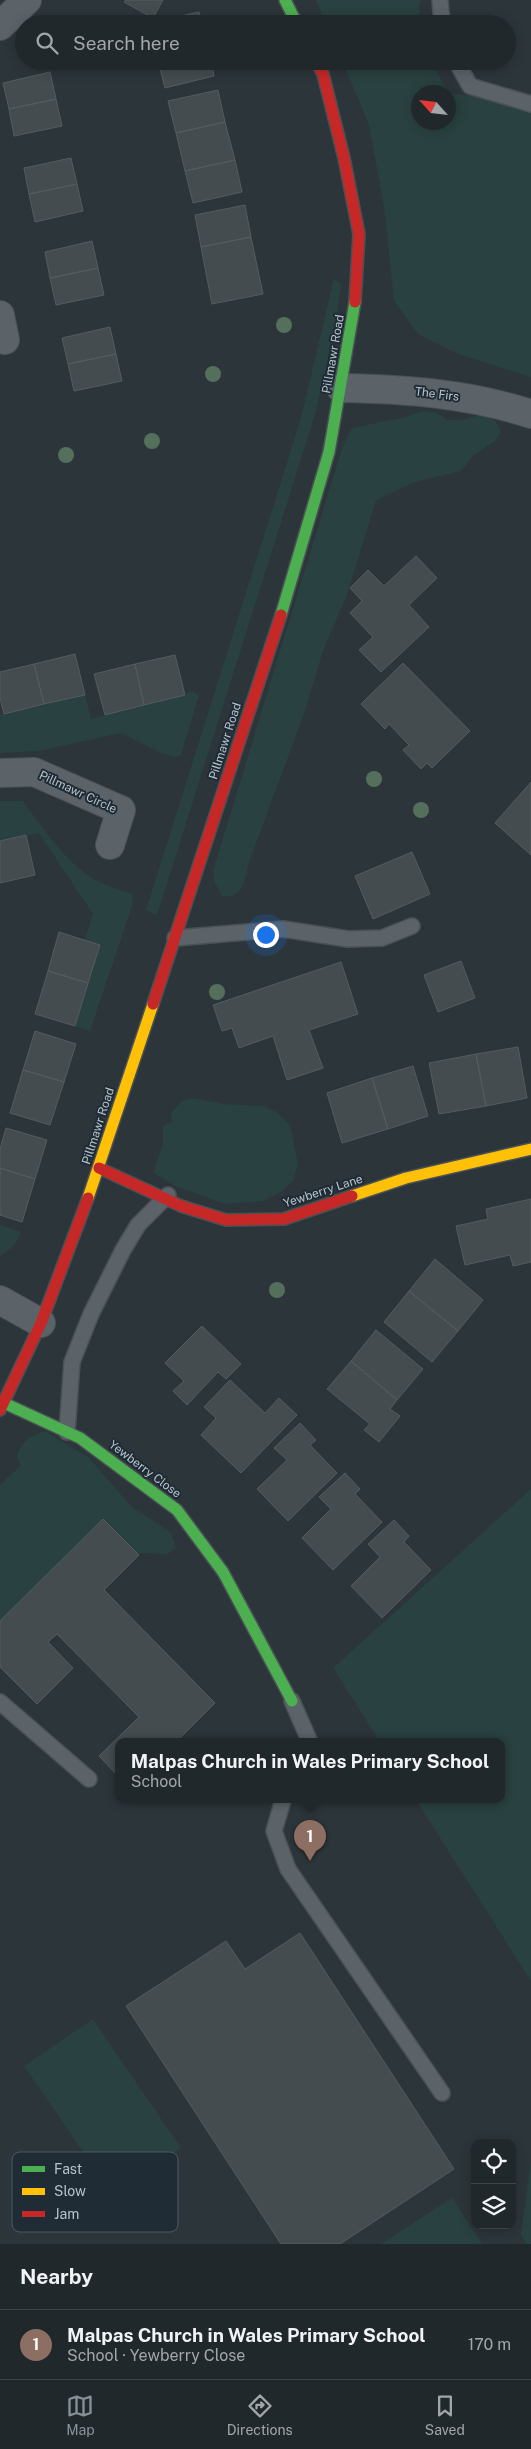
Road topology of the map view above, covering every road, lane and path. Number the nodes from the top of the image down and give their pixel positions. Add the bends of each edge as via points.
1 (27, 0) edge
2 (285, 0) edge
3 (440, 0) edge
4 (292, 15) edge
5 (441, 15) edge
6 (0, 26) edge
7 (321, 70) edge
8 (461, 70) edge
9 (531, 104) edge
10 (341, 388) junction
11 (531, 414) edge
12 (0, 773) edge
13 (110, 845) dead end
14 (412, 926) dead end
15 (175, 938) junction
16 (531, 1149) edge
17 (99, 1168) junction
18 (168, 1195) junction
19 (0, 1300) edge
20 (41, 1323) junction
21 (2, 1407) edge
22 (67, 1432) junction
23 (292, 1701) joint
24 (0, 1702) edge
25 (308, 1738) edge
26 (89, 1779) dead end
27 (282, 1803) edge
28 (442, 2093) dead end

1 - 6 street
2 - 4 street
3 - 5 lane
7 - 10 street, Pillmawr Road via 344,158 359,234 354,312
8 - 9 lane via 470,86
10 - 11 street, The Firs via 387,388 456,396
10 - 15 street, Pillmawr Road via 329,452 286,599
12 - 13 street, Pillmawr Circle via 34,772 121,810
14 - 15 lane via 382,938 348,938 284,929
15 - 17 street, Pillmawr Road
16 - 18 street, Yewberry Lane via 406,1178 284,1219 226,1220 181,1206
17 - 18 street, Yewberry Lane
17 - 20 street, Pillmawr Road
18 - 22 lane via 138,1225 91,1314 72,1362
19 - 20 street
20 - 21 street, Pillmawr Road
21 - 22 street, Yewberry Close
22 - 23 street, Yewberry Close via 80,1438 177,1510 223,1572
23 - 25 lane
24 - 26 lane
27 - 28 lane via 274,1831 288,1869

